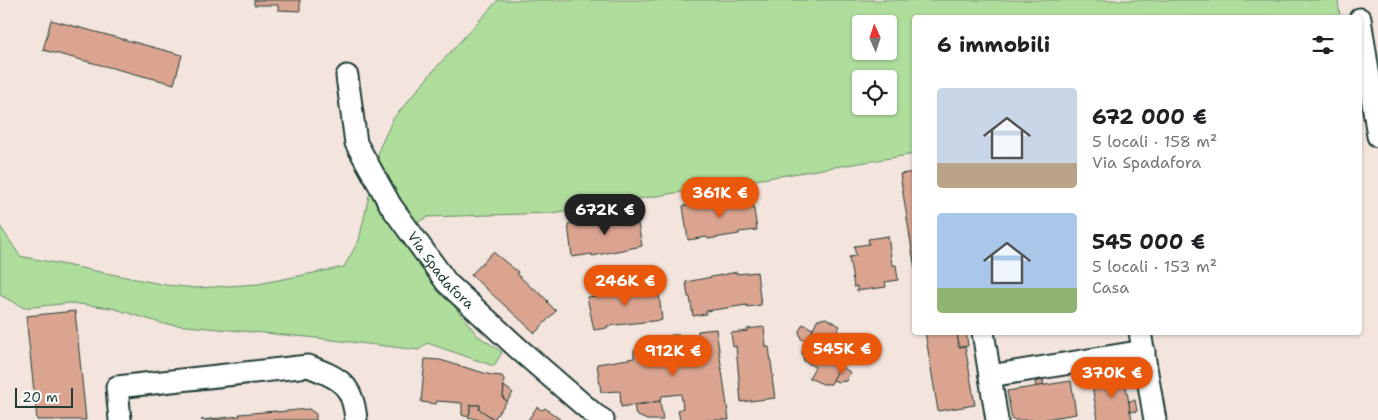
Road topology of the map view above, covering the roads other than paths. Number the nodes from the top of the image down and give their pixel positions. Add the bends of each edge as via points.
1 (1357, 0) edge
2 (1360, 15) edge
3 (1362, 31) edge
4 (347, 76) dead end
5 (1378, 133) edge
6 (988, 335) edge
7 (1142, 342) edge
8 (990, 376) junction
9 (120, 420) edge
10 (356, 420) edge
11 (603, 420) edge
12 (998, 420) edge
13 (1155, 420) edge

1 - 2 street
3 - 5 street
4 - 11 street, Via Spadafora via 356,143 391,206 447,283
6 - 8 street
7 - 8 street
7 - 13 street
8 - 12 street
9 - 10 street via 117,386 308,366 328,374 348,389

